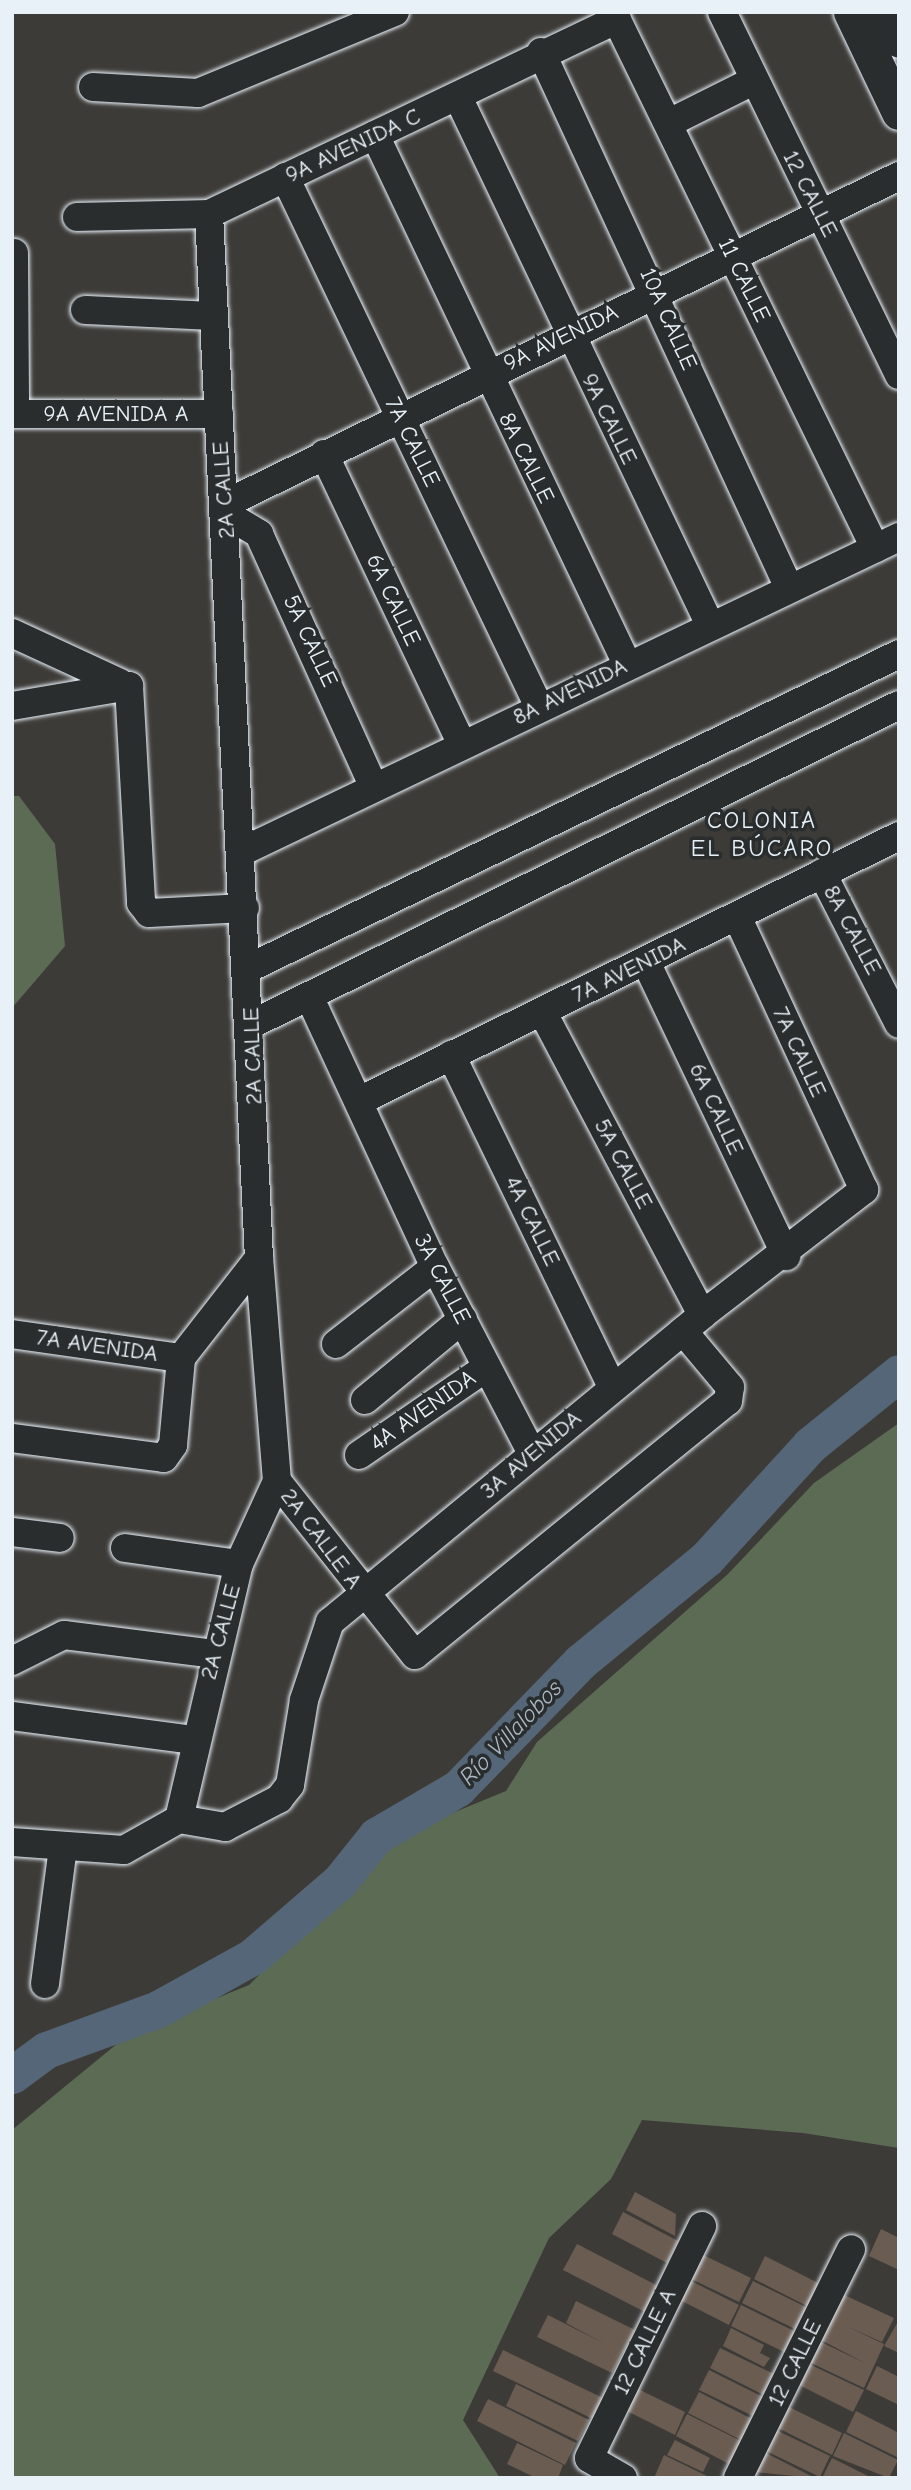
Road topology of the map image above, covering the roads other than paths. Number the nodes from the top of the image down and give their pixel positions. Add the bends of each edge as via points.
1 (395, 12) edge
2 (722, 12) edge
3 (851, 12) edge
4 (885, 12) edge
5 (615, 16) edge
6 (899, 40) edge
7 (541, 52) junction
8 (753, 81) junction
9 (93, 87) dead end
10 (458, 97) junction
11 (899, 112) edge
12 (669, 123) junction
13 (375, 135) junction
14 (899, 176) edge
15 (285, 177) junction
16 (209, 214) junction
17 (821, 214) junction
18 (77, 217) dead end
19 (14, 253) edge
20 (732, 256) junction
21 (657, 291) junction
22 (85, 310) dead end
23 (214, 316) junction
24 (568, 336) junction
25 (485, 375) junction
26 (899, 375) edge
27 (14, 414) edge
28 (219, 414) junction
29 (400, 416) junction
30 (324, 454) junction
31 (226, 509) junction
32 (887, 543) edge
33 (789, 588) junction
34 (710, 625) junction
35 (12, 633) edge
36 (899, 654) edge
37 (627, 664) junction
38 (120, 684) junction
39 (899, 705) edge
40 (12, 706) edge
41 (539, 707) junction
42 (462, 745) junction
43 (374, 787) junction
44 (899, 836) edge
45 (243, 851) junction
46 (822, 873) junction
47 (245, 908) junction
48 (737, 917) junction
49 (646, 962) junction
50 (249, 968) junction
51 (889, 976) edge
52 (309, 996) junction
53 (543, 1013) junction
54 (252, 1024) junction
55 (899, 1024) edge
56 (451, 1055) junction
57 (359, 1101) junction
58 (862, 1187) joint
59 (786, 1256) junction
60 (260, 1258) junction
61 (435, 1267) junction
62 (463, 1319) junction
63 (693, 1323) junction
64 (12, 1334) edge
65 (336, 1344) dead end
66 (181, 1358) junction
67 (487, 1367) junction
68 (612, 1387) junction
69 (365, 1400) dead end
70 (12, 1438) edge
71 (532, 1453) junction
72 (359, 1455) dead end
73 (277, 1481) junction
74 (12, 1532) edge
75 (60, 1538) dead end
76 (125, 1548) dead end
77 (239, 1564) junction
78 (365, 1597) junction
79 (214, 1654) junction
80 (12, 1661) edge
81 (12, 1716) edge
82 (194, 1740) junction
83 (179, 1819) junction
84 (12, 1842) edge
85 (63, 1848) junction
86 (44, 1984) dead end
87 (702, 2226) dead end
88 (852, 2249) dead end
89 (623, 2478) edge
90 (738, 2478) edge

1 - 9 street via 198,93
2 - 8 street, 12 CALLE
3 - 11 main road
4 - 6 main road
5 - 7 street, 9A AVENIDA C
5 - 12 street, 11 CALLE
7 - 10 street, 9A AVENIDA C
7 - 21 street, 10A CALLE
8 - 12 street
8 - 17 street, 12 CALLE
10 - 13 street, 9A AVENIDA C
10 - 24 street, 9A CALLE
12 - 20 street, 11 CALLE
13 - 15 street, 9A AVENIDA C
13 - 25 street, 8A CALLE
14 - 17 street, 9A AVENIDA
15 - 16 street, 9A AVENIDA C
15 - 29 street, 7A CALLE
16 - 18 street, 9A AVENIDA C
16 - 23 street, 2A CALLE
17 - 20 street, 9A AVENIDA
17 - 26 street, 12 CALLE
19 - 27 street
20 - 21 street, 9A AVENIDA
20 - 32 street, 11 CALLE
21 - 24 street, 9A AVENIDA
21 - 33 street, 10A CALLE
22 - 23 street
23 - 28 street, 2A CALLE
24 - 25 street, 9A AVENIDA
24 - 34 street, 9A CALLE
25 - 29 street, 9A AVENIDA
25 - 37 street, 8A CALLE
27 - 28 street, 9A AVENIDA A
28 - 31 street, 2A CALLE
29 - 30 street, 9A AVENIDA
29 - 41 street, 7A CALLE
30 - 31 street, 9A AVENIDA
30 - 42 street, 6A CALLE
31 - 43 street, 5A CALLE via 259,534
31 - 45 street, 2A CALLE
32 - 33 street, 8A AVENIDA
33 - 34 street, 8A AVENIDA
34 - 37 street, 8A AVENIDA
35 - 38 street
36 - 50 street
37 - 41 street, 8A AVENIDA
38 - 40 street
38 - 47 street via 130,686 132,698 144,909
39 - 52 street
41 - 42 street, 8A AVENIDA
42 - 43 street, 8A AVENIDA
43 - 45 street, 8A AVENIDA
44 - 46 street, 7A AVENIDA
45 - 47 street, 2A CALLE
46 - 48 street, 7A AVENIDA
46 - 51 street, 8A CALLE
47 - 50 street, 2A CALLE
48 - 49 street, 7A AVENIDA
48 - 58 street, 7A CALLE
49 - 53 street, 7A AVENIDA
49 - 59 street, 6A CALLE
50 - 54 street, 2A CALLE
51 - 55 street, 8A CALLE
52 - 54 street
52 - 57 street, 3A CALLE
53 - 56 street, 7A AVENIDA
53 - 63 street, 5A CALLE
54 - 60 street, 2A CALLE
56 - 57 street, 7A AVENIDA
56 - 68 street, 4A CALLE
57 - 61 street, 3A CALLE
58 - 59 street, 3A AVENIDA
59 - 63 street, 3A AVENIDA
60 - 66 street
60 - 73 street, 2A CALLE
61 - 62 street, 3A CALLE
61 - 65 street
62 - 67 street, 3A CALLE
62 - 69 street
63 - 68 street, 3A AVENIDA
63 - 78 street, 5A CALLE via 730,1387 728,1401 420,1652 408,1651
64 - 66 street, 7A AVENIDA
66 - 70 street via 173,1445 156,1460
67 - 71 street, 3A CALLE
67 - 72 street, 4A AVENIDA
68 - 71 street, 3A AVENIDA
71 - 78 street, 3A AVENIDA
73 - 77 street, 2A CALLE
73 - 78 street, 2A CALLE A
74 - 75 street
76 - 77 street
77 - 79 street, 2A CALLE
78 - 83 street, 3A AVENIDA via 330,1622 322,1638 290,1785 242,1822
79 - 80 street via 75,1634
79 - 82 street, 2A CALLE
81 - 82 street
82 - 83 street, 2A CALLE
83 - 85 street via 124,1850
84 - 85 street
85 - 86 street
87 - 89 street, 12 CALLE A via 589,2458
88 - 90 street, 12 CALLE

